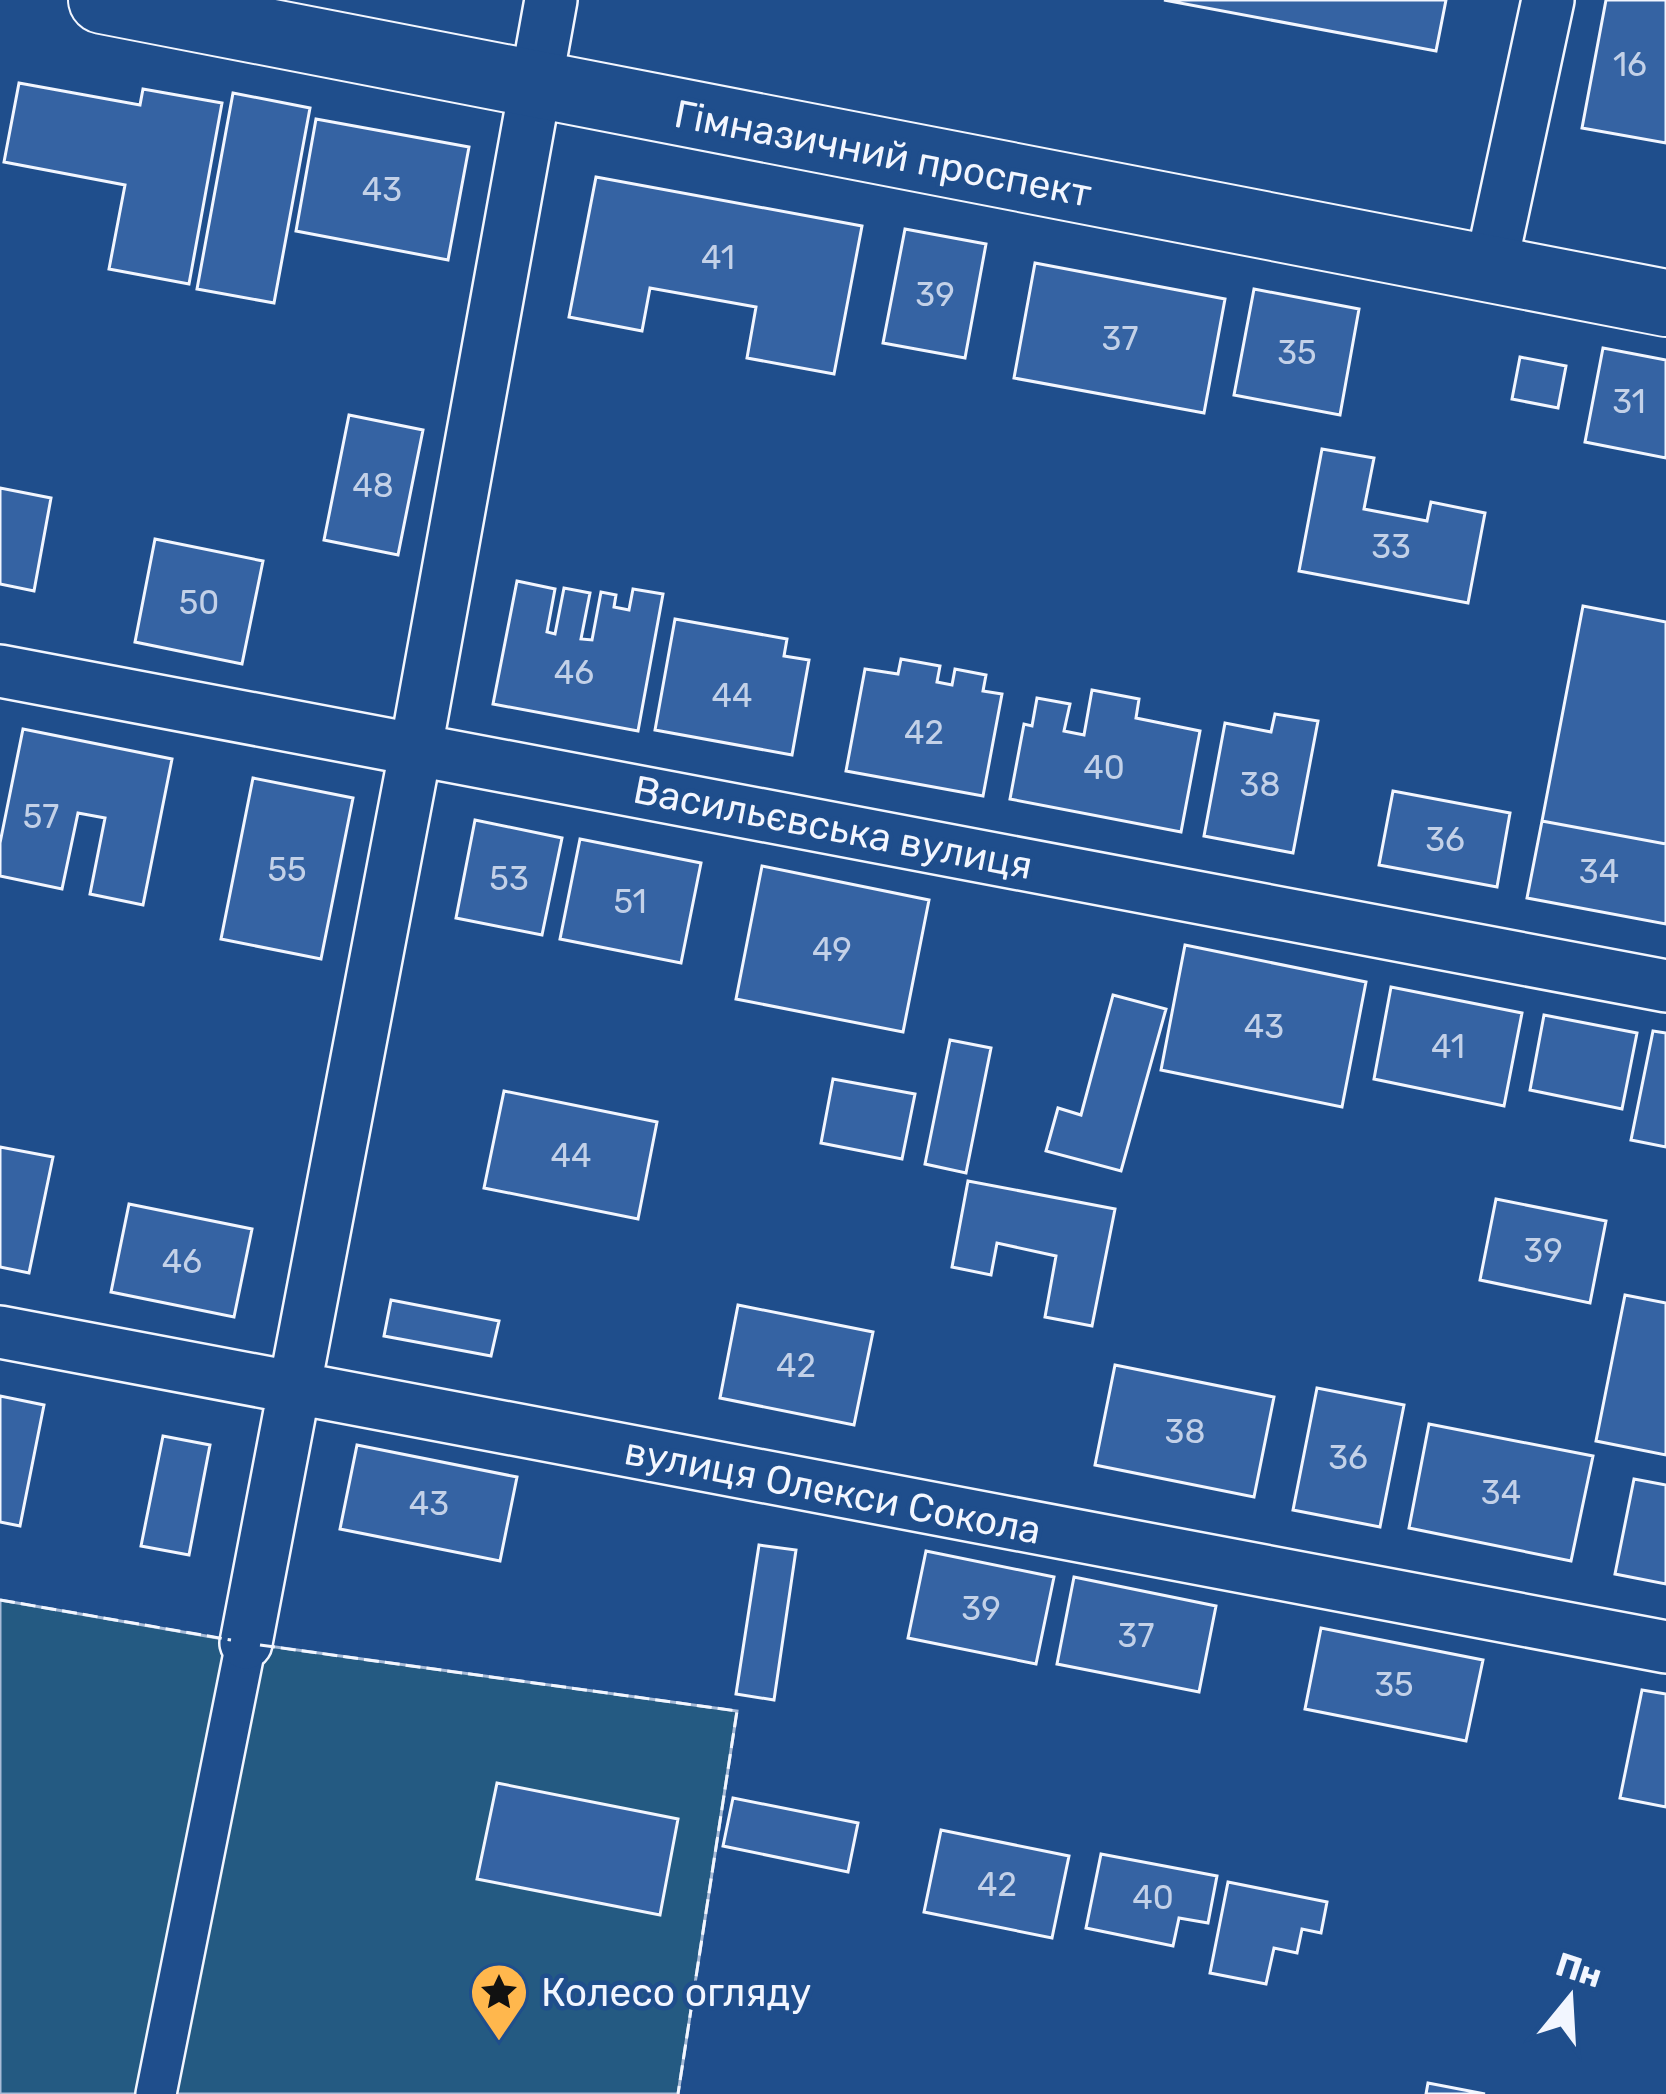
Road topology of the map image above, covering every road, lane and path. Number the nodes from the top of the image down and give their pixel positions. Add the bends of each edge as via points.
1 (102, 0) edge
2 (551, 0) edge
3 (1548, 0) edge
4 (534, 86) junction
5 (1490, 270) junction
6 (1666, 302) edge
7 (0, 671) edge
8 (416, 748) junction
9 (1666, 986) edge
10 (0, 1332) edge
11 (296, 1388) junction
12 (246, 1643) joint
13 (1666, 1647) edge
14 (156, 2094) edge

1 - 4 main road, Гімназичний проспект
2 - 4 street
3 - 5 street
4 - 5 main road, Гімназичний проспект
4 - 8 street
5 - 6 main road, Гімназичний проспект
7 - 8 street, Васильєвська вулиця
8 - 9 street, Васильєвська вулиця
8 - 11 street
10 - 11 street, вулиця Олекси Сокола
11 - 12 street
11 - 13 street, вулиця Олекси Сокола
12 - 14 street

